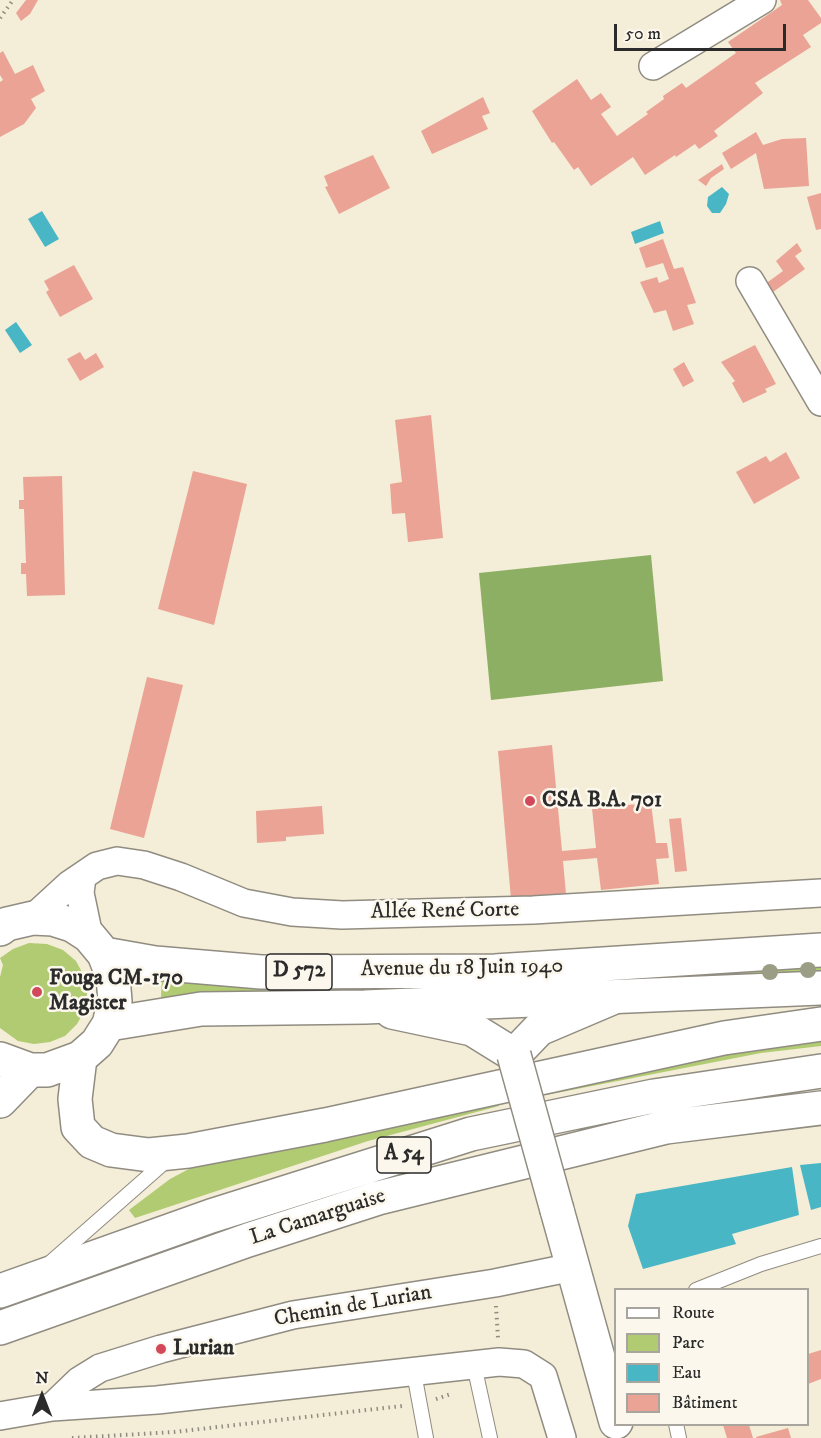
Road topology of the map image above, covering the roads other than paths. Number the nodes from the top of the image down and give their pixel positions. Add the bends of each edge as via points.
1 (762, 0) edge
2 (653, 66) dead end
3 (750, 281) dead end
4 (821, 402) edge
5 (82, 877) junction
6 (821, 893) edge
7 (33, 918) junction
8 (0, 929) edge
9 (96, 945) junction
10 (821, 950) edge
11 (499, 986) junction
12 (821, 988) edge
13 (613, 997) junction
14 (365, 1007) junction
15 (109, 1024) junction
16 (821, 1024) edge
17 (514, 1055) junction
18 (80, 1058) junction
19 (15, 1065) edge
20 (821, 1071) edge
21 (0, 1101) edge
22 (821, 1108) edge
23 (176, 1153) junction
24 (497, 1167) junction
25 (821, 1246) edge
26 (573, 1267) junction
27 (14, 1286) edge
28 (701, 1288) edge
29 (0, 1328) edge
30 (0, 1347) edge
31 (487, 1364) junction
32 (414, 1373) junction
33 (52, 1407) junction
34 (0, 1416) edge
35 (614, 1416) edge
36 (426, 1438) edge
37 (490, 1438) edge
38 (562, 1438) edge

1 - 2 street
3 - 4 street
5 - 6 street, Allée René Corte via 97,866 117,861 181,877 244,903 292,912 342,915 541,909
5 - 7 street, Allée René Corte
5 - 9 street via 80,893
7 - 8 main road
7 - 9 main road, Avenue du 18 Juin 1940 via 72,925
9 - 11 main road, Avenue du 18 Juin 1940 / D 572 via 155,963
9 - 15 main road via 113,977 115,1001
10 - 11 main road, Avenue du 18 Juin 1940 / D 572
11 - 13 main road, Avenue du 18 Juin 1940 / D 572
11 - 14 main road, Avenue du 18 Juin 1940 / D 572
11 - 17 main road
12 - 13 main road, Avenue du 18 Juin 1940 / D 572
13 - 17 main road via 538,1029
14 - 15 main road, Avenue du 18 Juin 1940 / D 572 via 201,1010
14 - 17 main road via 472,1029
15 - 18 main road via 97,1043
16 - 23 main road via 724,1038 325,1125
17 - 26 main road, bridge
18 - 19 main road via 47,1070
18 - 23 main road via 75,1099 78,1127 92,1142 111,1150 139,1154
19 - 21 main road
20 - 27 main road, La Camarguaise / A 54 via 654,1096 471,1134 211,1216
22 - 24 main road, La Camarguaise / A 54 via 666,1127
23 - 27 lane
24 - 29 main road, La Camarguaise / A 54 via 378,1198
24 - 30 main road via 414,1204
25 - 28 lane
26 - 33 street, Chemin de Lurian via 293,1315 135,1357 100,1368
26 - 35 main road
31 - 32 street
31 - 37 lane
31 - 38 street via 524,1364 543,1376
32 - 33 street
32 - 36 lane
33 - 34 street

